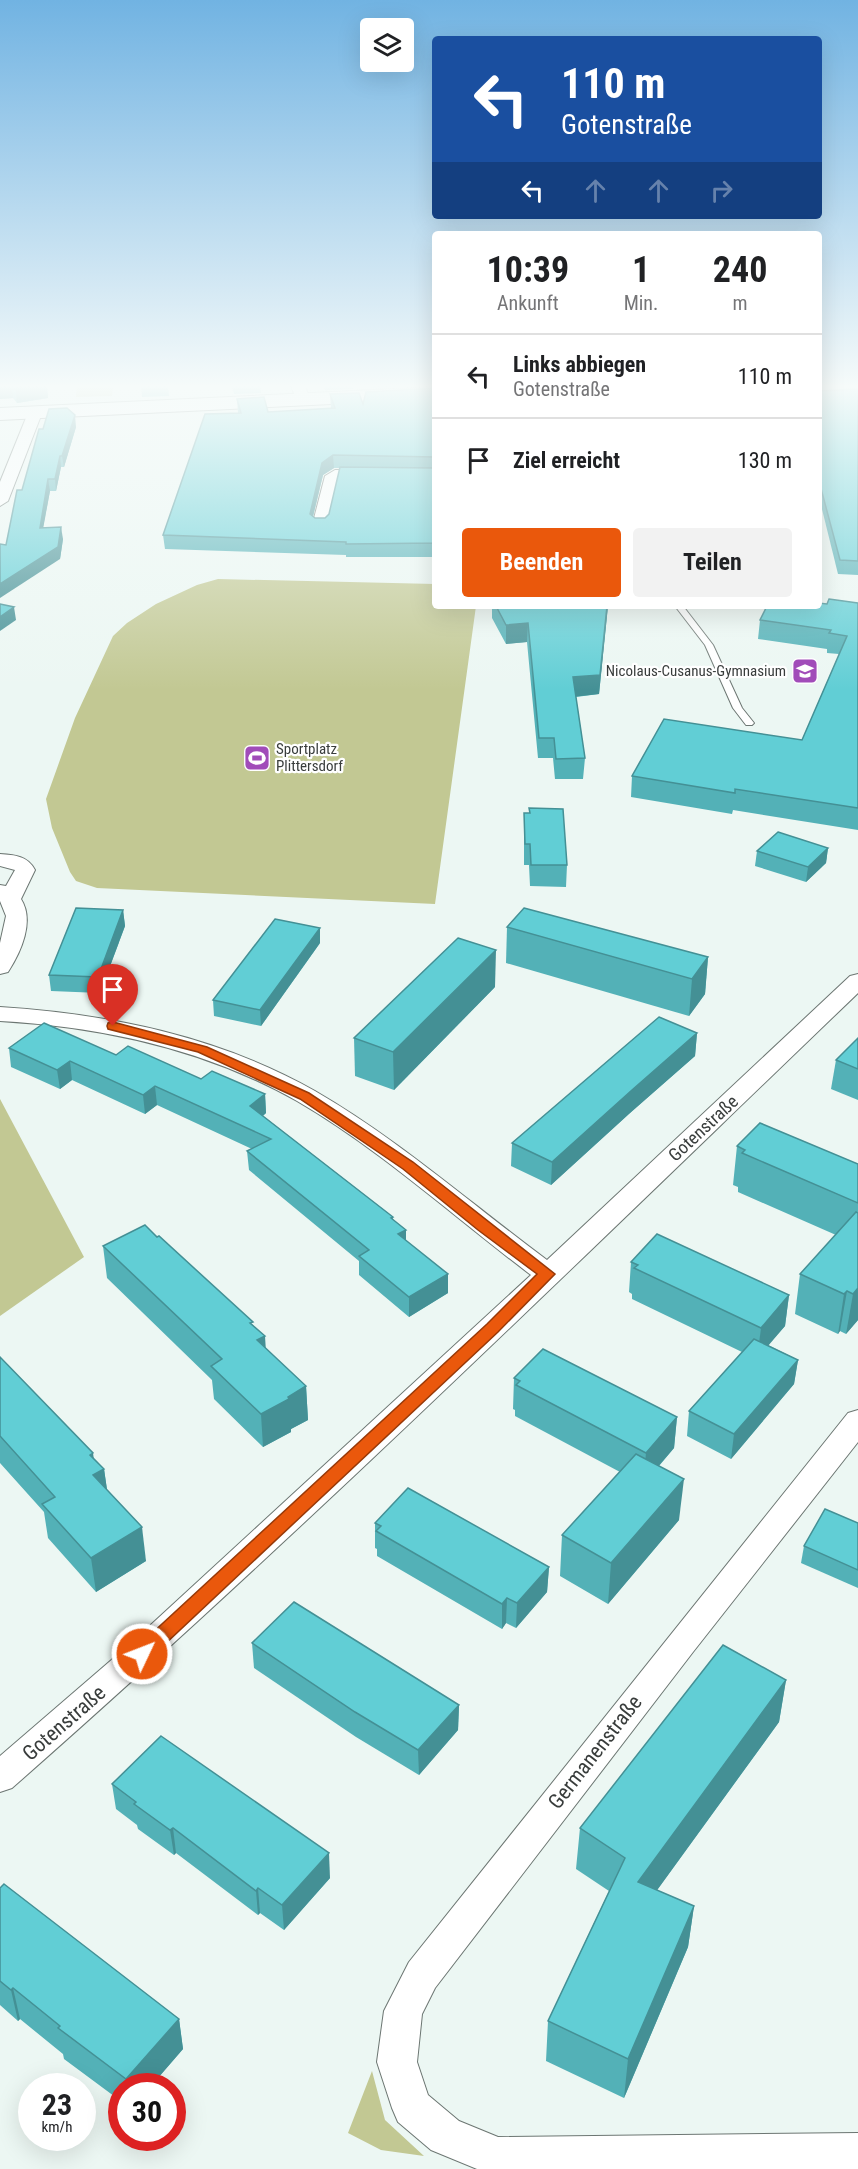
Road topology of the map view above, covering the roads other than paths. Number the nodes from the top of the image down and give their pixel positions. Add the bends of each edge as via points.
1 (329, 487) edge
2 (320, 526) edge
3 (681, 609) edge
4 (750, 723) dead end
5 (0, 860) edge
6 (6, 895) edge
7 (0, 967) edge
8 (858, 981) edge
9 (0, 1014) edge
10 (547, 1274) junction
11 (858, 1420) edge
12 (0, 1777) edge
13 (858, 2153) edge

1 - 2 street
3 - 4 lane via 709,645 738,708
5 - 6 street via 21,863 25,870
6 - 7 street via 18,919
8 - 10 street, Gotenstraße
9 - 10 street via 96,1022 181,1042 284,1085 408,1166
10 - 12 street, Gotenstraße via 134,1661
11 - 13 street, Germanenstraße via 422,1975 403,2011 397,2062 412,2108 445,2136 498,2157

